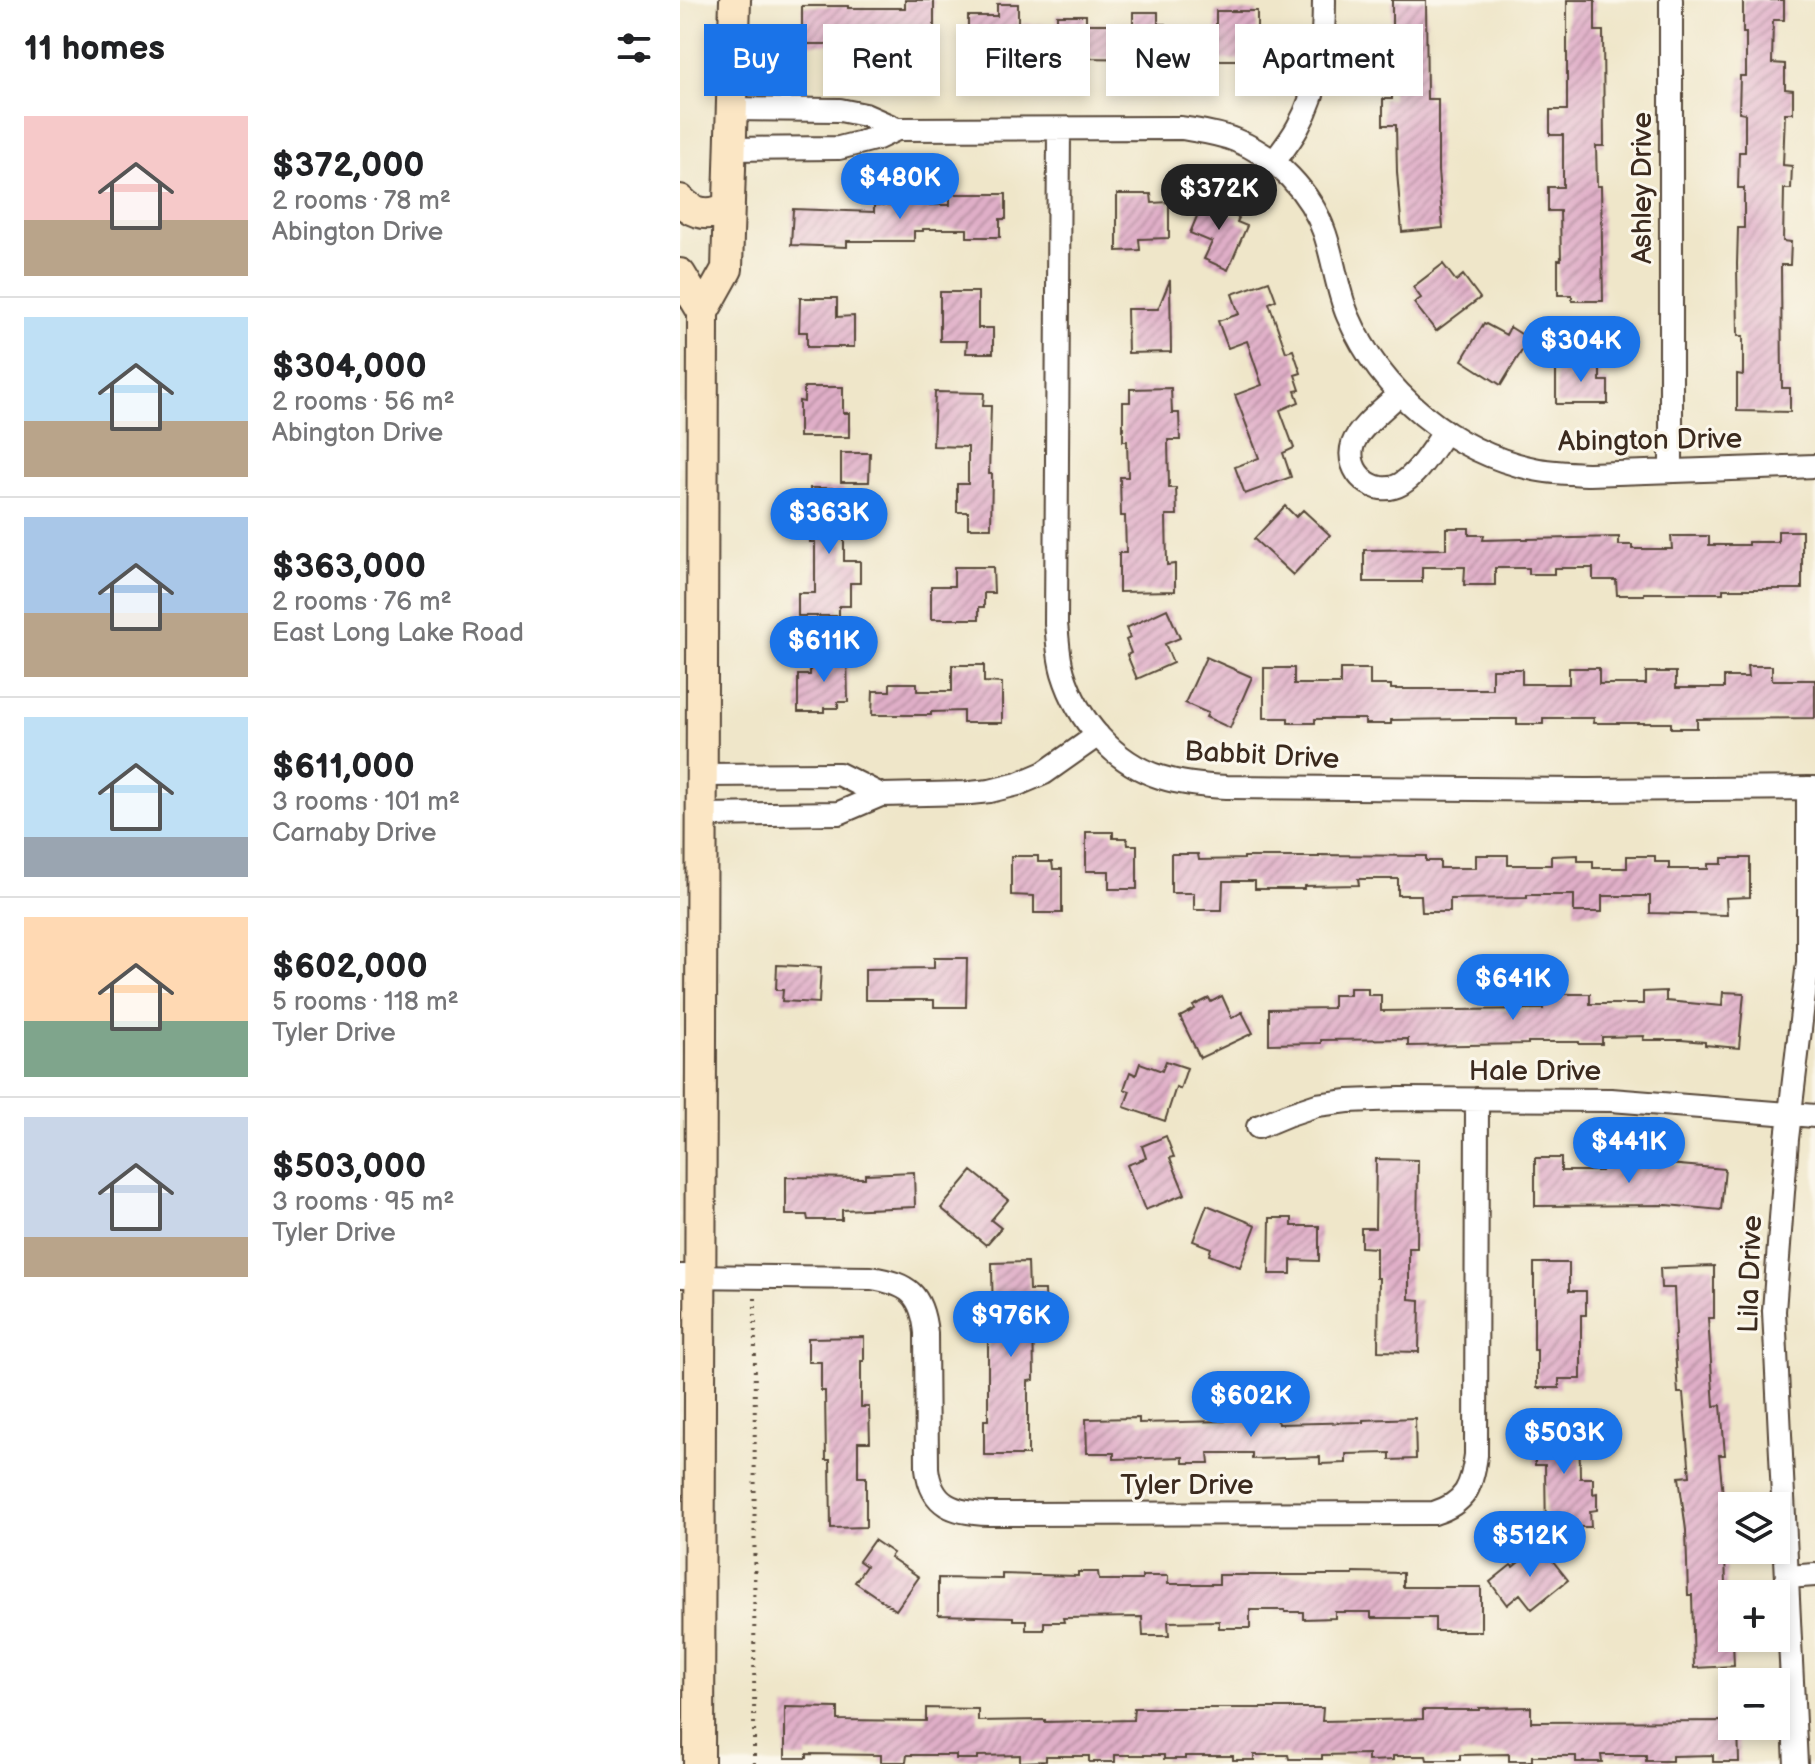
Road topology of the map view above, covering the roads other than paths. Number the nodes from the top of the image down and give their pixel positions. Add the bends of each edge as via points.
1 (735, 0) edge
2 (1324, 0) edge
3 (1671, 0) edge
4 (732, 109) junction
5 (897, 129) junction
6 (1059, 129) junction
7 (730, 149) junction
8 (1273, 163) junction
9 (680, 200) edge
10 (729, 207) junction
11 (680, 274) edge
12 (703, 312) junction
13 (1399, 394) junction
14 (1445, 432) junction
15 (1815, 466) edge
16 (1671, 471) junction
17 (1098, 735) junction
18 (701, 775) junction
19 (1812, 788) edge
20 (881, 795) junction
21 (701, 815) junction
22 (1477, 1099) junction
23 (1790, 1113) junction
24 (1815, 1116) edge
25 (1258, 1127) dead end
26 (690, 1276) edge
27 (1815, 1575) edge
28 (1787, 1577) junction
29 (689, 1711) edge
30 (692, 1761) edge
31 (1796, 1764) edge

1 - 4 main road
2 - 8 street via 1315,85 1299,126
3 - 16 street, Ashley Drive
4 - 5 street, Abington Drive via 840,110
4 - 7 main road
5 - 6 street, Abington Drive
5 - 7 street, Abington Drive via 839,148
6 - 8 street, Abington Drive via 1208,132 1235,140
6 - 17 street, Babbit Drive via 1056,624 1066,681
7 - 10 main road
8 - 13 street, Abington Drive via 1313,208 1348,316
9 - 10 main road via 707,214
10 - 12 main road via 727,269
11 - 12 main road
12 - 18 main road
13 - 14 street, Abington Drive
13 - 14 street via 1354,442 1352,462 1363,480 1380,489 1400,484
14 - 16 street, Abington Drive via 1534,469 1589,474
15 - 16 street, Abington Drive
17 - 19 street, Babbit Drive via 1141,770 1202,786
17 - 20 street via 1044,773 1018,784 970,793
18 - 20 street via 839,774
18 - 21 main road
19 - 23 street, Lila Drive via 1808,962
20 - 21 street via 839,813
21 - 26 main road
22 - 23 street, Hale Drive via 1611,1100
22 - 25 street, Hale Drive via 1327,1103
22 - 26 street, Tyler Drive via 1476,1455 1466,1493 1434,1513 956,1511 943,1503 929,1482 926,1333 924,1314 911,1292 871,1278
23 - 24 street, Hale Drive
23 - 28 street, Lila Drive via 1774,1311
26 - 29 main road
27 - 28 street
28 - 31 street, Lila Drive
29 - 30 main road

